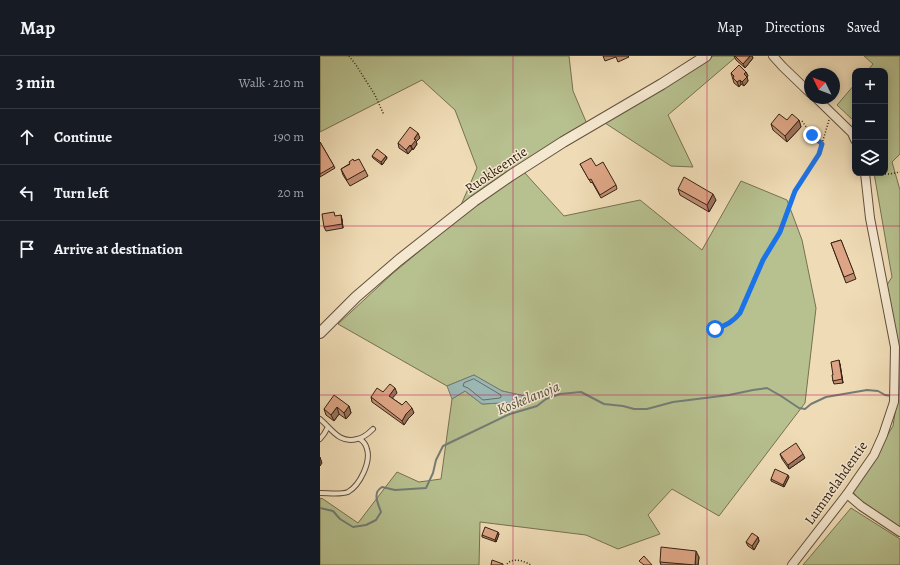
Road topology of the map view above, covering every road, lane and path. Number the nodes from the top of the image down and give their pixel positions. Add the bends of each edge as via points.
1 (349, 56) edge
2 (706, 56) edge
3 (773, 56) edge
4 (804, 87) edge
5 (822, 104) edge
6 (831, 112) junction
7 (384, 115) dead end
8 (802, 121) dead end
9 (852, 133) edge
10 (822, 144) junction
11 (900, 172) edge
12 (888, 174) edge
13 (865, 176) edge
14 (715, 329) dead end
15 (320, 333) edge
16 (320, 419) edge
17 (328, 426) junction
18 (373, 429) dead end
19 (320, 439) edge
20 (360, 439) junction
21 (320, 493) edge
22 (847, 494) junction
23 (900, 532) edge
24 (507, 564) dead end
25 (531, 565) edge
26 (792, 565) edge

1 - 7 path via 375,95
2 - 15 street, Ruokkeentie via 563,142 474,201 399,260
3 - 4 street
5 - 6 street
6 - 9 street
6 - 10 path
8 - 10 path
10 - 14 path via 819,154 795,191 780,232 763,260 740,313 729,324
11 - 12 path
13 - 22 street, Lummelahdentie via 870,218 895,347 894,398 874,455
16 - 17 lane
17 - 19 lane
17 - 20 lane via 344,440
18 - 20 lane
20 - 21 lane via 367,448 368,458 359,480 346,492
22 - 23 street
22 - 26 street, Lummelahdentie
24 - 25 path via 514,560

